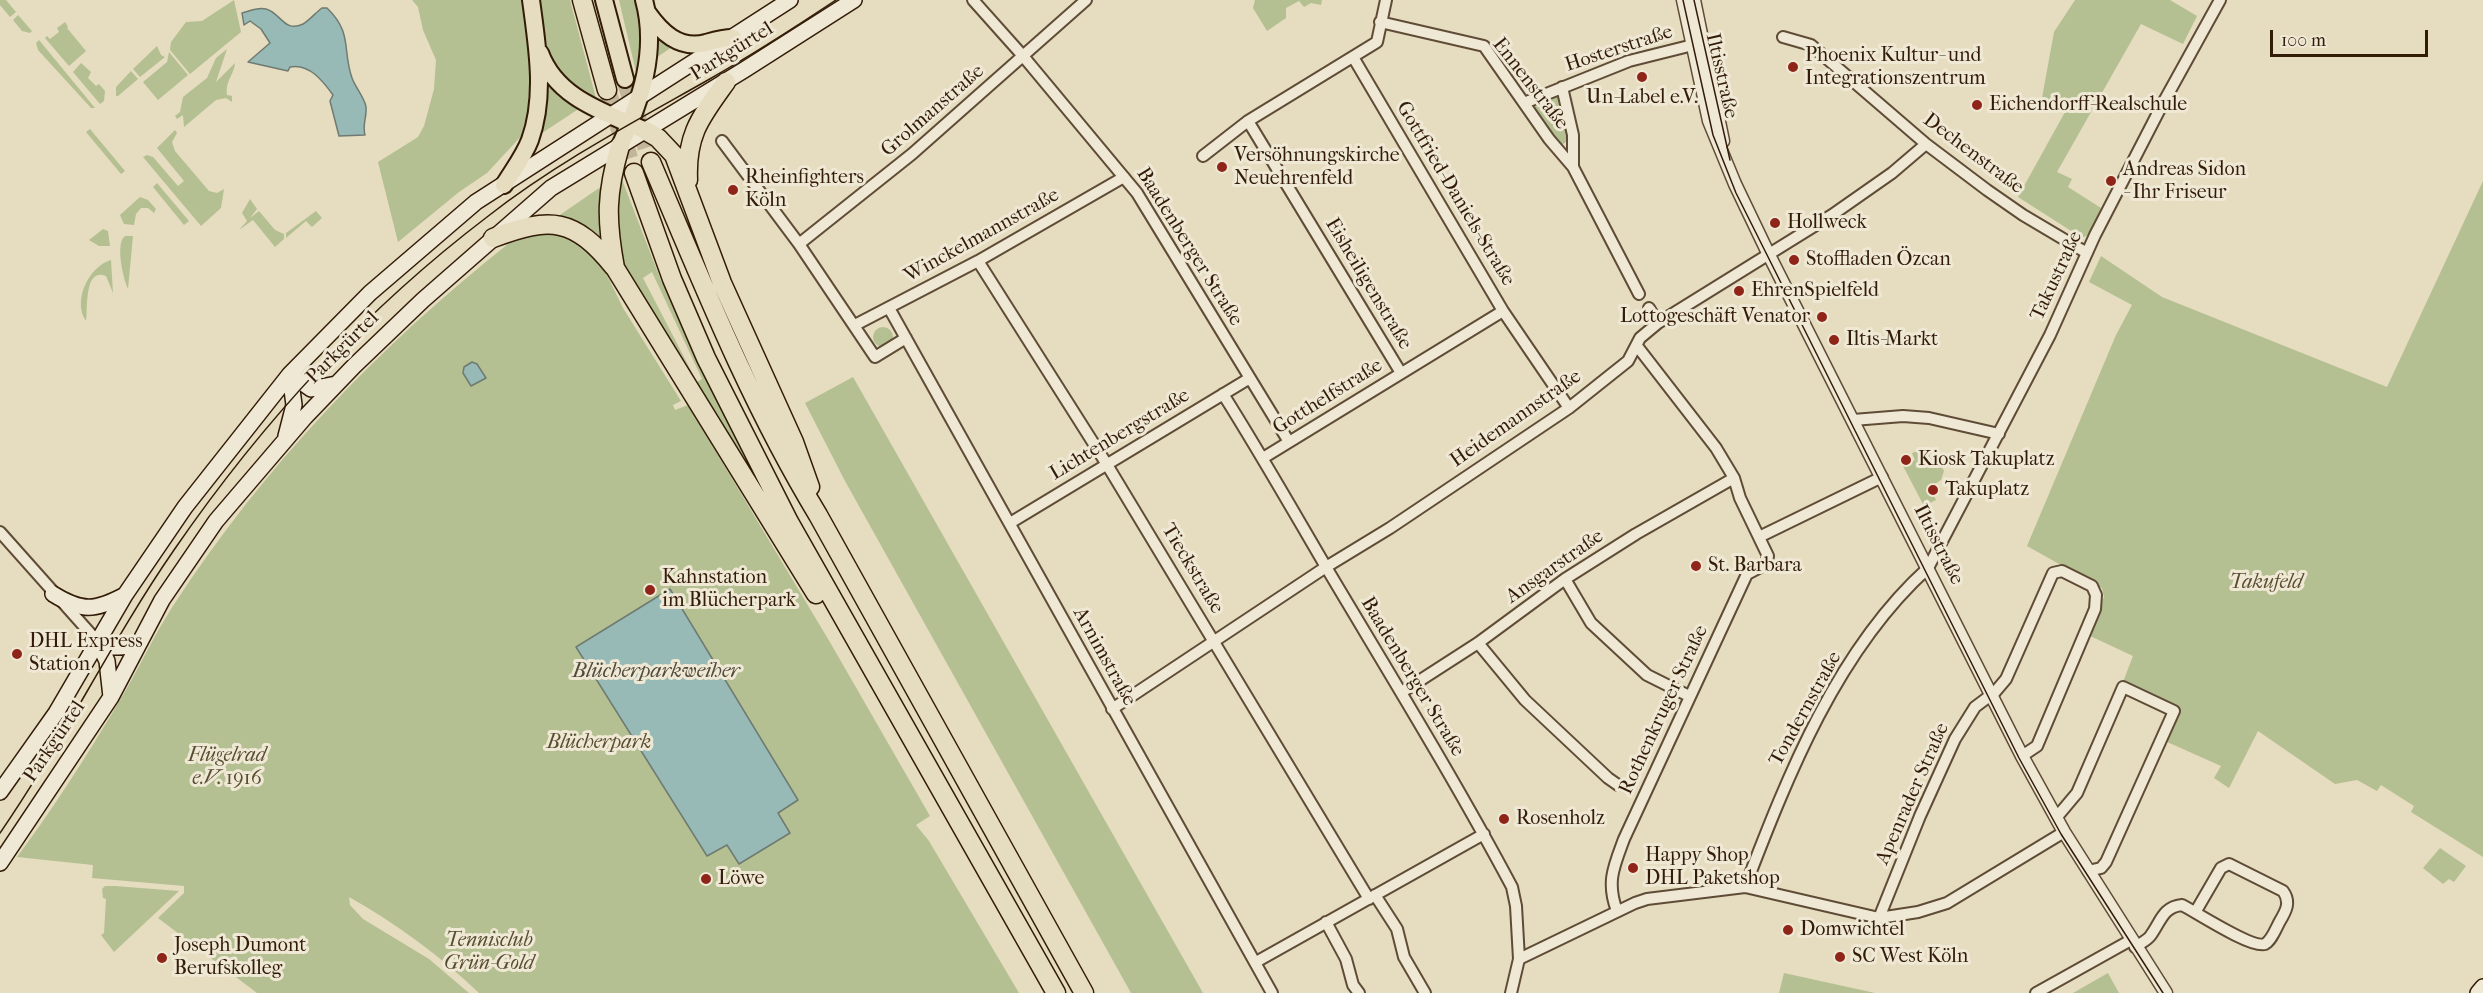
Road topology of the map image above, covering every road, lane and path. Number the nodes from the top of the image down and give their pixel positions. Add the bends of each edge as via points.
1 (531, 0) edge
2 (582, 0) edge
3 (604, 0) edge
4 (790, 0) edge
5 (854, 0) edge
6 (973, 0) edge
7 (1086, 0) edge
8 (1386, 0) edge
9 (1683, 0) edge
10 (1694, 0) edge
11 (2220, 0) edge
12 (645, 6) edge
13 (1380, 22) junction
14 (1784, 37) dead end
15 (535, 38) junction
16 (734, 38) junction
17 (1693, 45) junction
18 (1023, 56) junction
19 (1353, 57) junction
20 (625, 79) tunnel mouth
21 (726, 82) junction
22 (1562, 87) junction
23 (607, 90) tunnel mouth
24 (640, 97) junction
25 (1524, 103) junction
26 (610, 114) junction
27 (1248, 121) junction
28 (638, 127) junction
29 (722, 141) dead end
30 (1926, 144) junction
31 (620, 146) junction
32 (1203, 156) dead end
33 (1725, 160) junction
34 (651, 162) tunnel mouth
35 (1573, 166) junction
36 (634, 173) tunnel mouth
37 (1124, 177) junction
38 (504, 185) junction
39 (694, 211) junction
40 (494, 238) junction
41 (799, 244) junction
42 (2087, 253) junction
43 (1769, 255) junction
44 (978, 261) junction
45 (615, 268) junction
46 (1639, 294) dead end
47 (889, 308) junction
48 (1648, 308) dead end
49 (1503, 311) junction
50 (1658, 323) junction
51 (855, 325) junction
52 (906, 338) junction
53 (1637, 346) junction
54 (1401, 373) junction
55 (291, 374) junction
56 (1250, 378) junction
57 (336, 384) junction
58 (1223, 394) junction
59 (1569, 408) junction
60 (1853, 420) junction
61 (1999, 434) junction
62 (285, 442) junction
63 (1289, 442) junction
64 (1263, 458) junction
65 (1106, 463) junction
66 (1882, 477) junction
67 (1734, 478) junction
68 (818, 515) junction
69 (1010, 523) junction
70 (0, 532) edge
71 (1759, 537) junction
72 (1326, 567) junction
73 (1928, 568) junction
74 (1565, 579) junction
75 (53, 594) junction
76 (125, 595) junction
77 (1214, 640) junction
78 (98, 642) junction
79 (140, 643) junction
80 (1478, 643) junction
81 (870, 668) junction
82 (1402, 692) junction
83 (1992, 694) junction
84 (1689, 696) junction
85 (111, 697) junction
86 (1112, 709) junction
87 (2022, 756) junction
88 (1618, 785) tunnel mouth
89 (0, 792) edge
90 (1633, 792) tunnel mouth
91 (1643, 797) junction
92 (2056, 818) junction
93 (2064, 832) junction
94 (1484, 834) junction
95 (0, 863) edge
96 (2088, 871) junction
97 (1745, 887) junction
98 (1372, 897) junction
99 (1617, 911) junction
100 (2196, 911) junction
101 (1880, 918) junction
102 (1326, 922) junction
103 (2133, 943) junction
104 (1519, 959) junction
105 (1256, 962) junction
106 (2483, 987) edge
107 (1056, 993) edge
108 (1084, 993) edge
109 (1272, 993) edge
110 (1359, 993) edge
111 (1425, 993) edge
112 (1511, 993) edge
113 (2036, 993) edge
114 (2166, 993) edge
115 (2478, 993) edge

1 - 15 highway
2 - 23 highway
3 - 20 highway
4 - 16 main road, Parkgürtel
5 - 21 main road, Parkgürtel
6 - 18 street, Baadenberger Straße
7 - 18 street, Grolmanstraße
8 - 13 street
9 - 17 street, Iltisstraße
10 - 33 street, Iltisstraße
11 - 42 street, Takustraße
12 - 16 highway via 660,31 680,42
12 - 24 highway via 649,55
13 - 19 street via 1377,42
13 - 25 street, Ennenstraße via 1484,46
14 - 30 street, Dechenstraße via 1811,45
15 - 26 highway via 544,63 561,87 580,101
15 - 38 highway via 538,108 530,141
16 - 24 main road, Parkgürtel
17 - 22 street, Hosterstraße via 1629,61
17 - 33 street, Iltisstraße via 1709,121
18 - 37 street, Baadenberger Straße
18 - 41 street, Grolmanstraße via 912,154
19 - 27 street
19 - 49 street, Gottfried-Daniels-Straße
21 - 28 main road, Parkgürtel
21 - 39 highway via 699,120 690,147 688,181
22 - 25 street, Hosterstraße
22 - 35 street, Ennenstraße via 1573,135
24 - 26 main road, Parkgürtel
24 - 28 highway
25 - 35 street, Ennenstraße
26 - 28 highway
26 - 38 main road, Parkgürtel
27 - 32 street
27 - 54 street, Eisheiligenstraße
28 - 31 highway
28 - 39 highway via 658,138 674,155
29 - 41 street
30 - 42 street, Dechenstraße via 2023,215
30 - 43 street, Heidemannstraße via 1892,173
31 - 40 main road, Parkgürtel via 551,188
31 - 45 highway via 608,196 607,219
33 - 43 street, Iltisstraße
34 - 68 highway via 736,359 783,458
35 - 46 street, Ennenstraße
36 - 81 highway via 672,279 706,358 789,522
37 - 44 street, Winckelmannstraße
37 - 56 street, Baadenberger Straße
38 - 55 main road, Parkgürtel via 476,202 403,262
39 - 68 highway via 794,442
40 - 45 highway via 529,226 561,225 589,239
40 - 57 main road, Parkgürtel
41 - 51 street
42 - 61 street, Takustraße
43 - 50 street, Heidemannstraße
43 - 60 street, Iltisstraße
44 - 47 street, Winckelmannstraße
44 - 65 street, Tieckstraße
45 - 81 highway via 850,647
47 - 51 street, Winckelmannstraße
47 - 52 street, Arnimstraße
48 - 50 street
49 - 54 street, Gotthelfstraße
49 - 59 street, Gottfried-Daniels-Straße
50 - 53 street, Heidemannstraße via 1640,338
51 - 52 street via 875,357
52 - 69 street, Arnimstraße
53 - 59 street, Heidemannstraße via 1628,361
53 - 67 street via 1716,448
54 - 63 street, Gotthelfstraße
55 - 57 main road via 311,389
55 - 62 main road via 294,405
55 - 76 main road, Parkgürtel via 185,507
56 - 58 street, Lichtenbergstraße
56 - 63 street, Baadenberger Straße
57 - 62 main road, Parkgürtel
58 - 64 street, Baadenberger Straße
58 - 65 street, Lichtenbergstraße
59 - 72 street, Heidemannstraße
60 - 61 street via 1929,418
60 - 66 street, Iltisstraße
61 - 73 street, Takustraße
62 - 79 main road, Parkgürtel via 216,521 162,600
63 - 64 street, Gotthelfstraße
64 - 72 street, Baadenberger Straße
65 - 69 street, Lichtenbergstraße
65 - 77 street, Tieckstraße
66 - 71 street
66 - 73 street, Iltisstraße
67 - 71 street
67 - 74 street, Ansgarstraße
68 - 108 highway
69 - 86 street, Arnimstraße
70 - 75 street
71 - 84 street, Rothenkruger Straße via 1768,556 1766,564 1747,574
72 - 77 street, Heidemannstraße
72 - 82 street, Baadenberger Straße
73 - 83 street, Iltisstraße
73 - 97 street, Tondernstraße via 1905,587 1823,708 1788,778
74 - 80 street, Ansgarstraße
74 - 84 street via 1591,623 1647,675
75 - 76 main road via 81,608 106,605
75 - 78 street
76 - 78 main road, Parkgürtel
77 - 86 street, Heidemannstraße
77 - 98 street, Tieckstraße
78 - 79 main road via 115,647
78 - 85 main road via 107,661
78 - 89 main road, Parkgürtel via 56,713
79 - 85 main road, Parkgürtel
80 - 82 street, Ansgarstraße
80 - 88 street via 1525,700
81 - 107 highway
82 - 94 street, Baadenberger Straße
83 - 87 street, Iltisstraße
83 - 87 street, Apenrader Straße via 2006,679 2053,573 2062,571 2092,586 2095,609 2037,746
83 - 101 street, Apenrader Straße via 1975,707 1955,740
84 - 91 street, Rothenkruger Straße
85 - 95 main road, Parkgürtel
86 - 105 street, Arnimstraße
87 - 92 street, Iltisstraße
90 - 91 street
91 - 99 street, Rothenkruger Straße via 1613,867 1611,896
92 - 93 street, Iltisstraße
92 - 96 street via 2077,793 2123,687 2174,711 2106,862 2101,868
93 - 96 street, Iltisstraße
93 - 101 street via 1947,903
94 - 98 street
94 - 104 street, Baadenberger Straße via 1512,887
96 - 103 street, Iltisstraße
97 - 99 street via 1647,899
97 - 101 street
98 - 102 street
98 - 111 street, Tieckstraße via 1397,929 1404,957
99 - 104 street
100 - 100 street via 2260,945 2270,940 2288,900 2283,891 2229,864 2221,868
100 - 103 street via 2174,906 2164,912 2150,938
102 - 105 street
102 - 110 street
103 - 113 street
103 - 114 street, Iltisstraße
104 - 112 street, Baadenberger Straße
105 - 109 street, Arnimstraße
106 - 115 main road

